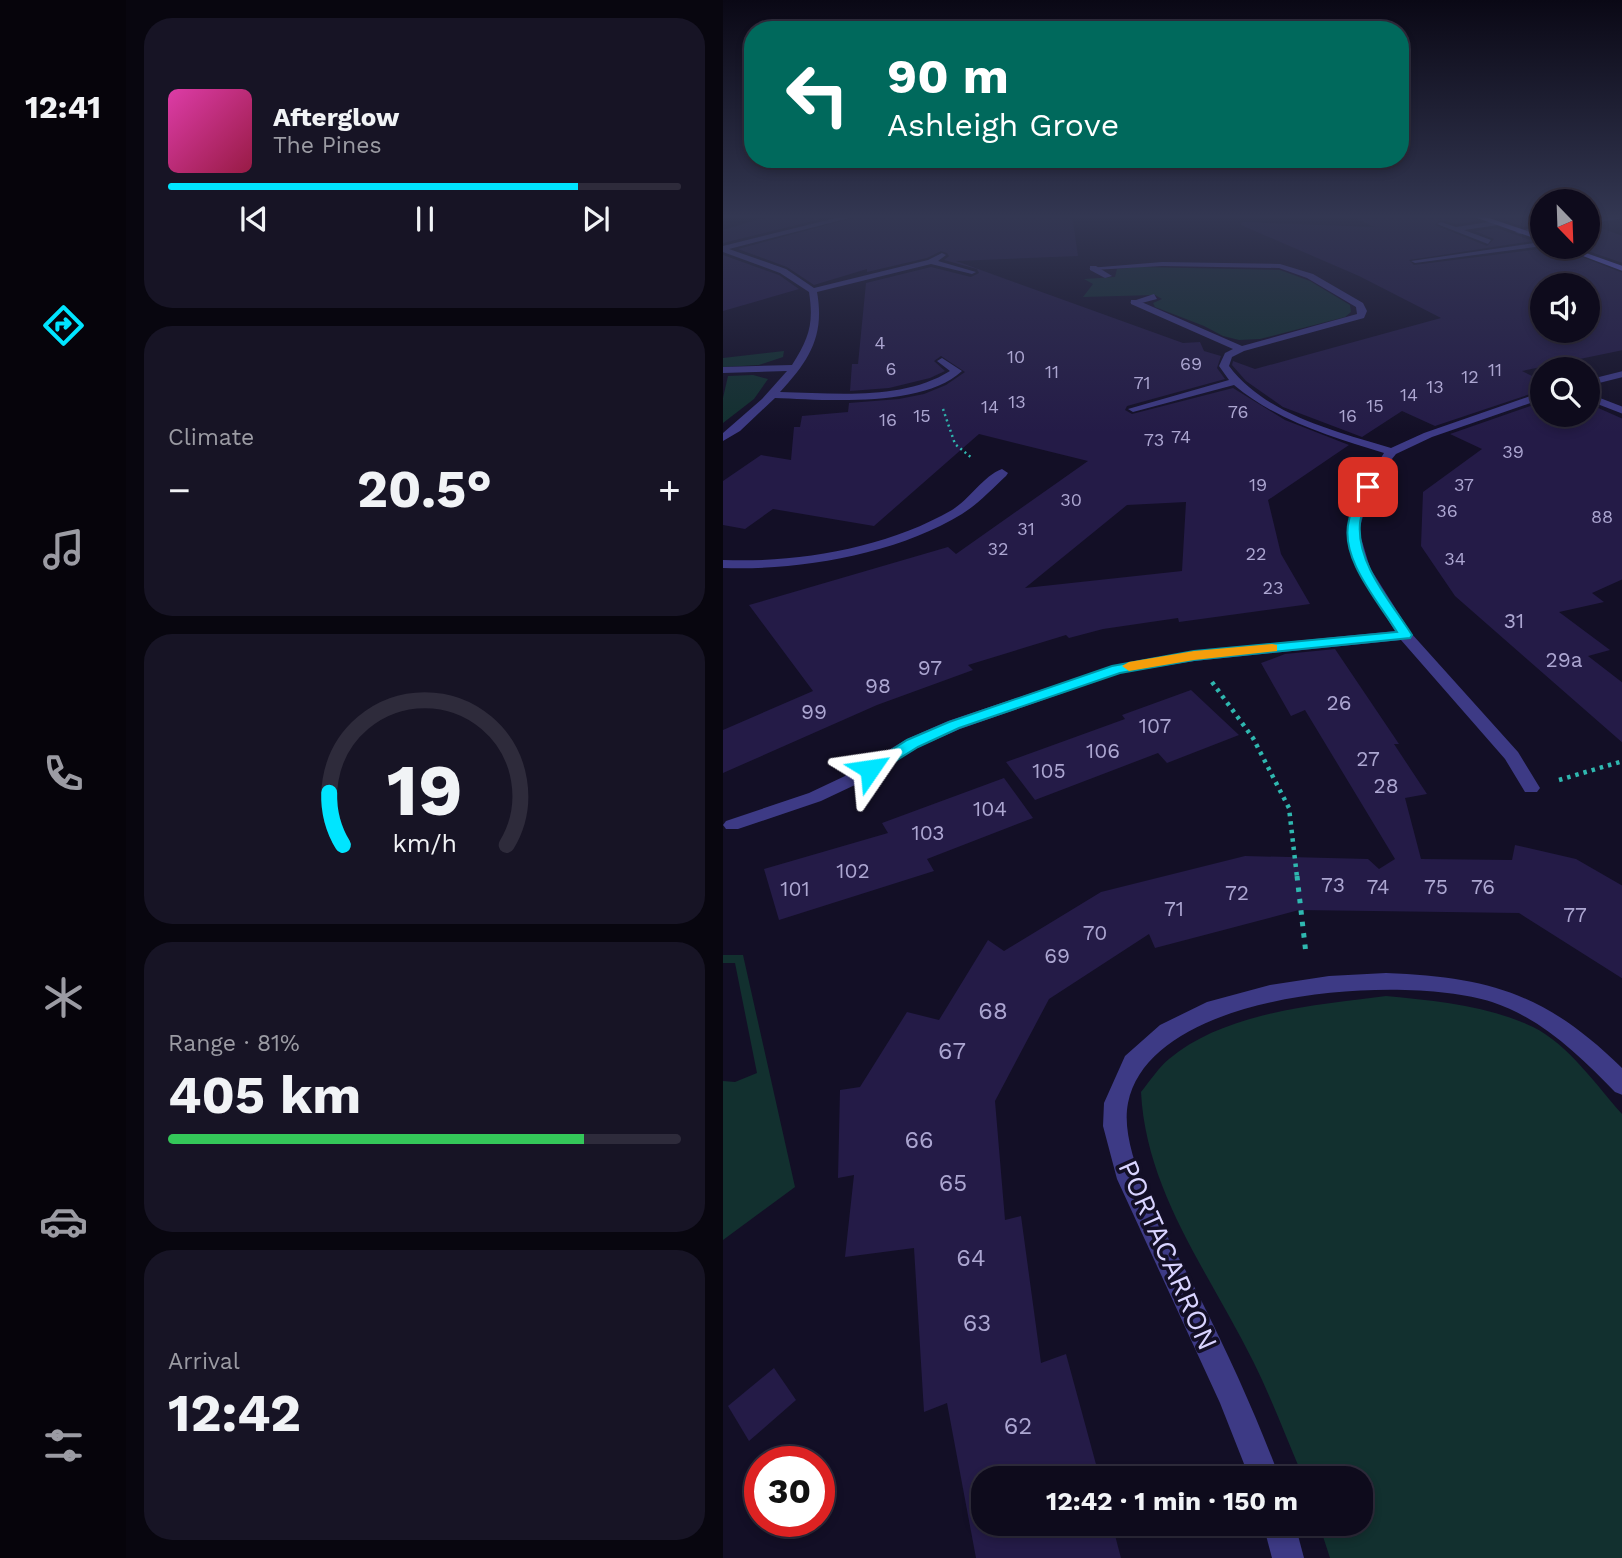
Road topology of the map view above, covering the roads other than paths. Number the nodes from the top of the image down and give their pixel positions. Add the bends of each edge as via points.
1 (808, 288) edge
2 (826, 288) edge
3 (1332, 288) edge
4 (813, 291) junction
5 (1154, 298) dead end
6 (1241, 349) junction
7 (942, 361) dead end
8 (793, 368) junction
9 (723, 370) edge
10 (1622, 374) edge
11 (1600, 380) edge
12 (1235, 382) junction
13 (775, 395) junction
14 (1530, 399) edge
15 (1600, 402) edge
16 (1133, 409) dead end
17 (1622, 411) edge
18 (723, 438) edge
19 (1392, 453) junction
20 (1002, 473) road end
21 (723, 564) edge
22 (1405, 635) junction
23 (1531, 788) road end
24 (732, 825) dead end
25 (1622, 1085) edge
26 (1260, 1466) edge
27 (1282, 1536) edge
28 (1288, 1558) edge

1 - 4 street
2 - 4 street
3 - 6 street via 1363,311 1354,318
4 - 8 street via 817,318 811,339
5 - 6 street via 1134,302
6 - 12 street via 1223,363
7 - 13 street via 957,371 933,383 855,396
8 - 9 street
8 - 13 street
10 - 11 street
12 - 16 street
12 - 19 street via 1283,412
13 - 18 street
14 - 19 street via 1428,435
15 - 17 street
19 - 22 street via 1362,498 1353,531 1363,568
20 - 21 street via 958,511 902,535 787,562
22 - 23 street via 1512,756
22 - 24 street via 1194,656 1117,669 989,712 913,743 816,797
25 - 26 street, PORTACARRON via 1546,1016 1481,990 1439,983 1394,980 1314,986 1236,1003 1163,1032 1141,1051 1126,1073 1115,1104 1123,1158
27 - 28 street

